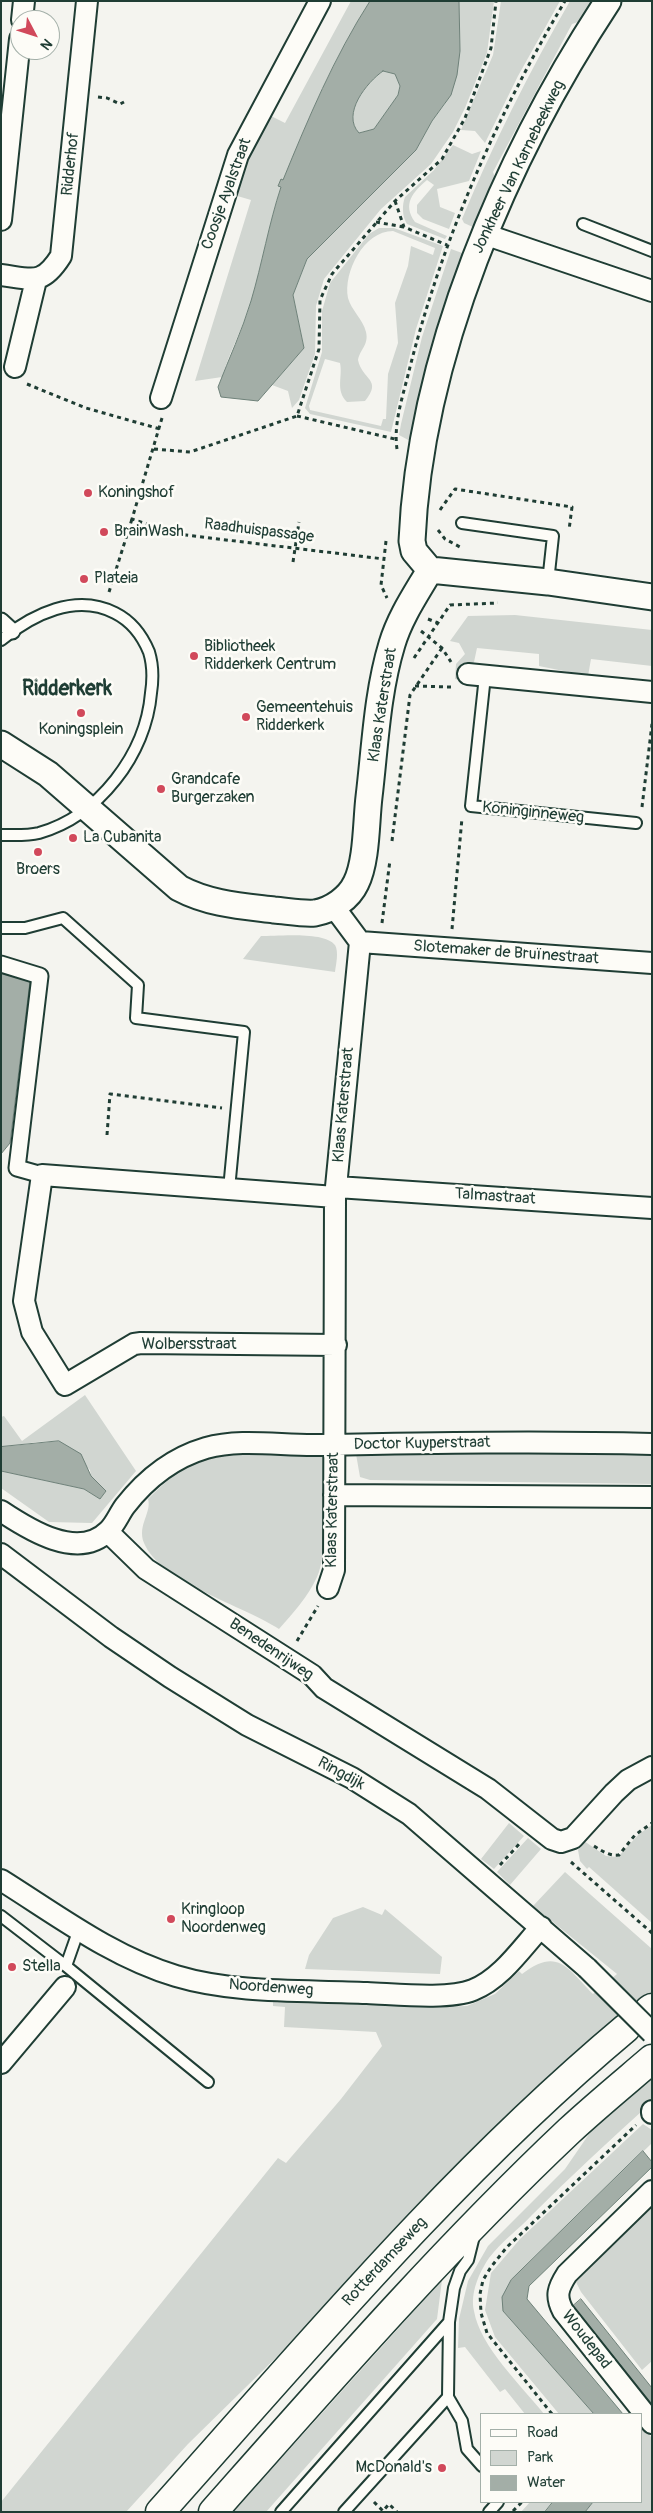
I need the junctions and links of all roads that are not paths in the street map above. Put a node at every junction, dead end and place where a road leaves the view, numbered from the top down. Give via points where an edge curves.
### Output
1 (87, 1) edge
2 (320, 1) edge
3 (608, 1) edge
4 (18, 60) edge
5 (1, 220) edge
6 (583, 224) dead end
7 (484, 234) junction
8 (652, 251) edge
9 (1, 274) edge
10 (36, 280) junction
11 (652, 291) edge
12 (15, 367) road end
13 (161, 398) dead end
14 (462, 523) dead end
15 (430, 570) junction
16 (548, 582) junction
17 (652, 597) edge
18 (5, 630) edge
19 (462, 677) joint
20 (652, 692) edge
21 (1, 744) edge
22 (92, 812) junction
23 (636, 823) dead end
24 (1, 835) edge
25 (334, 907) junction
26 (1, 928) edge
27 (369, 943) junction
28 (652, 963) edge
29 (1, 964) edge
30 (42, 1175) junction
31 (230, 1190) junction
32 (336, 1192) junction
33 (652, 1208) edge
34 (336, 1345) junction
35 (652, 1444) edge
36 (335, 1445) junction
37 (334, 1495) junction
38 (652, 1497) edge
39 (1, 1511) edge
40 (108, 1532) junction
41 (1, 1554) edge
42 (328, 1588) road end
43 (652, 1767) edge
44 (1, 1880) edge
45 (1, 1916) edge
46 (541, 1927) junction
47 (80, 1929) junction
48 (66, 1966) junction
49 (65, 1987) dead end
50 (645, 2020) edge
51 (652, 2059) edge
52 (1, 2063) edge
53 (208, 2082) dead end
54 (652, 2191) edge
55 (478, 2221) junction
56 (449, 2322) junction
57 (448, 2397) junction
58 (652, 2423) edge
59 (480, 2464) edge
60 (160, 2512) edge
61 (213, 2512) edge
62 (281, 2512) edge
63 (344, 2512) edge

1 - 10 street, Ridderhof via 61,256 51,272
2 - 13 street, Coosje Ayalstraat via 238,155
3 - 7 street, Jonkheer Van Karnebeekweg via 584,37 531,135
4 - 5 street
6 - 8 lane
7 - 11 street
7 - 15 street, Jonkheer Van Karnebeekweg via 456,311 418,471 412,541 414,551
9 - 10 street
10 - 12 street
14 - 16 lane via 553,536
15 - 16 street
15 - 25 street, Klaas Katerstraat via 406,609 392,644 377,724 357,882
16 - 17 street
18 - 22 lane via 70,604 88,604 104,607 127,620 149,653 153,677 144,730 129,760
19 - 20 street
19 - 23 lane, Koninginneweg via 471,806
21 - 22 street via 48,774
22 - 24 lane via 38,833
22 - 25 street via 179,888 191,894 209,901 293,912 315,913
25 - 27 street
26 - 31 lane via 25,928 64,918 138,985 136,1018 244,1032
27 - 28 street, Slotemaker de Bruïnestraat
27 - 32 street, Klaas Katerstraat via 338,1153
29 - 30 street via 40,976 16,1168
30 - 31 street
30 - 34 street, Wolbersstraat via 24,1301 32,1332 65,1385 134,1344
31 - 32 street
32 - 33 street, Talmastraat
32 - 34 street, Klaas Katerstraat
34 - 36 street, Klaas Katerstraat
35 - 36 street, Doctor Kuyperstraat
36 - 37 street, Klaas Katerstraat
36 - 40 street, Doctor Kuyperstraat via 220,1444 190,1453 166,1464 135,1494
37 - 38 street
37 - 42 street, Klaas Katerstraat via 334,1570
39 - 40 street via 28,1528 65,1542 76,1544
40 - 43 street, Benedenrijweg via 146,1569 287,1658 312,1675 324,1688 488,1789 552,1839 561,1842 573,1838 628,1780
41 - 46 street, Ringdijk via 170,1677 247,1725 352,1778 409,1814
44 - 47 street, Noordenweg
45 - 48 lane
46 - 47 street, Noordenweg via 499,1974 471,1991 453,1994 260,1989 214,1984 142,1964
46 - 50 street, Ringdijk, bridge
47 - 48 lane
48 - 53 lane
49 - 52 street
50 - 60 main road, Rotterdamseweg via 572,2073 493,2147 366,2282
51 - 55 main road via 570,2130
54 - 58 street, Woudepad via 567,2274 558,2288 558,2302 563,2312
55 - 56 lane via 468,2260 454,2288
55 - 61 main road
56 - 57 lane
56 - 62 lane
57 - 59 lane via 462,2421 467,2449
57 - 63 lane

